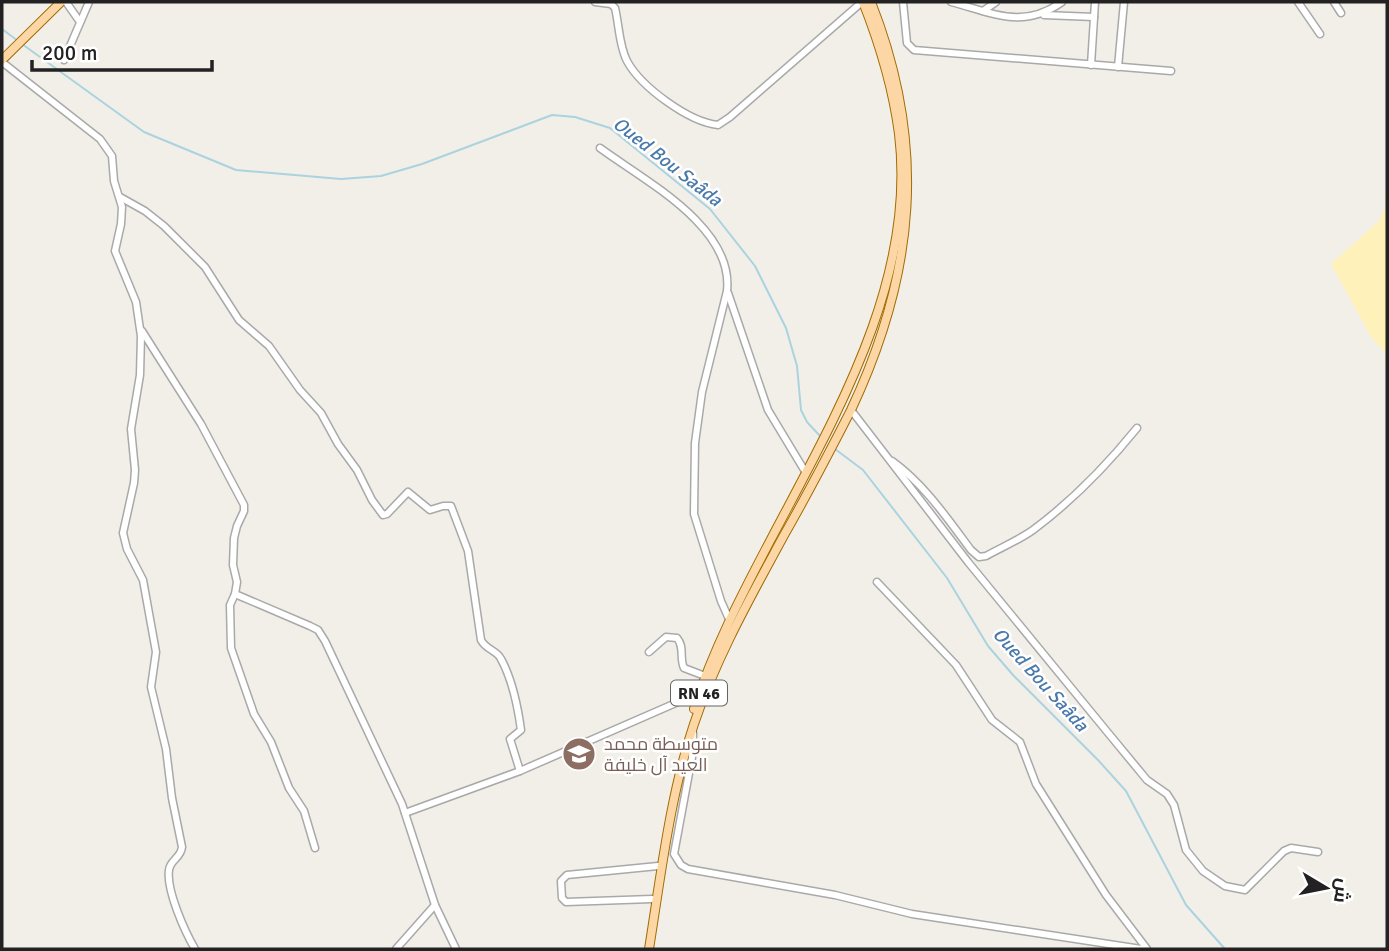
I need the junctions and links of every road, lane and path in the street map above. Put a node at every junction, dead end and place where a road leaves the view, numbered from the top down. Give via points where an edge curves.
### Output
1 (63, 2) edge
2 (89, 2) edge
3 (595, 2) edge
4 (862, 2) edge
5 (871, 2) edge
6 (902, 2) edge
7 (951, 2) edge
8 (996, 2) edge
9 (1062, 2) edge
10 (1095, 2) edge
11 (1124, 2) edge
12 (1298, 2) edge
13 (1334, 2) edge
14 (981, 7) edge
15 (1341, 13) dead end
16 (1041, 15) junction
17 (1094, 17) junction
18 (80, 22) junction
19 (1320, 34) dead end
20 (2, 60) edge
21 (64, 60) dead end
22 (1091, 65) junction
23 (1118, 67) junction
24 (1171, 71) dead end
25 (600, 148) dead end
26 (120, 197) junction
27 (727, 292) junction
28 (140, 329) junction
29 (851, 410) junction
30 (1137, 428) dead end
31 (886, 456) junction
32 (806, 472) junction
33 (877, 582) dead end
34 (235, 594) junction
35 (729, 619) junction
36 (649, 652) dead end
37 (705, 677) junction
38 (703, 691) junction
39 (693, 726) junction
40 (520, 771) junction
41 (405, 813) junction
42 (315, 848) dead end
43 (1318, 852) dead end
44 (658, 866) junction
45 (652, 899) junction
46 (435, 905) junction
47 (195, 949) edge
48 (396, 949) edge
49 (456, 949) edge
50 (644, 949) edge
51 (649, 949) edge
52 (1141, 949) edge
53 (1147, 949) edge

1 - 18 street
1 - 20 main road
2 - 18 street
3 - 4 street via 615,8 626,60 648,85 692,117 718,125
4 - 32 main road, RN 46 via 881,49 893,98 900,196 879,307 834,419
5 - 29 main road, RN 46 via 900,93 907,194 890,314
6 - 22 street via 907,43 914,50
7 - 14 street
8 - 14 street
9 - 16 street
10 - 17 street
11 - 23 street
12 - 19 street
13 - 15 street
14 - 16 street via 1020,18
16 - 17 street
17 - 22 street
18 - 21 street
20 - 26 street via 108,148
22 - 23 street
23 - 24 street
25 - 27 street via 689,214 719,249 728,275
26 - 28 street via 115,251 133,293
26 - 40 street via 164,226 205,267 239,320 269,346 321,413 383,515 408,492 430,510 448,506 455,512 468,551 481,640 501,657 512,691 521,730 510,739
27 - 32 street via 768,410
27 - 35 street via 702,392 695,443 694,514
28 - 34 street via 201,424 244,505 234,538
28 - 47 street via 140,375 131,429 135,484 123,533 143,580 156,652 150,687 166,748 182,847 168,874 184,929
29 - 31 street
29 - 38 main road, RN 46
30 - 31 street via 1111,460 1055,512 1031,531 979,557 929,494
31 - 43 street via 1147,780 1167,794 1186,850 1203,871 1225,886 1245,890 1284,851
32 - 35 main road, RN 46
33 - 53 street via 956,665 992,720 1020,742 1036,784 1106,895
34 - 41 street via 318,630 343,674
34 - 42 street via 229,612 236,665 250,704 304,811
35 - 37 main road, RN 46
36 - 37 street via 666,637 677,638 682,666
37 - 38 main road, RN 46
38 - 39 main road, RN 46
38 - 40 street
38 - 44 main road, RN 46 via 685,737
39 - 51 main road, RN 46
39 - 52 street via 692,757 674,854 688,869 912,914
40 - 41 street
41 - 46 street
44 - 45 main road, RN 46
44 - 45 street via 567,875 561,881 562,898 568,902
45 - 50 main road, RN 46
46 - 48 street
46 - 49 street

